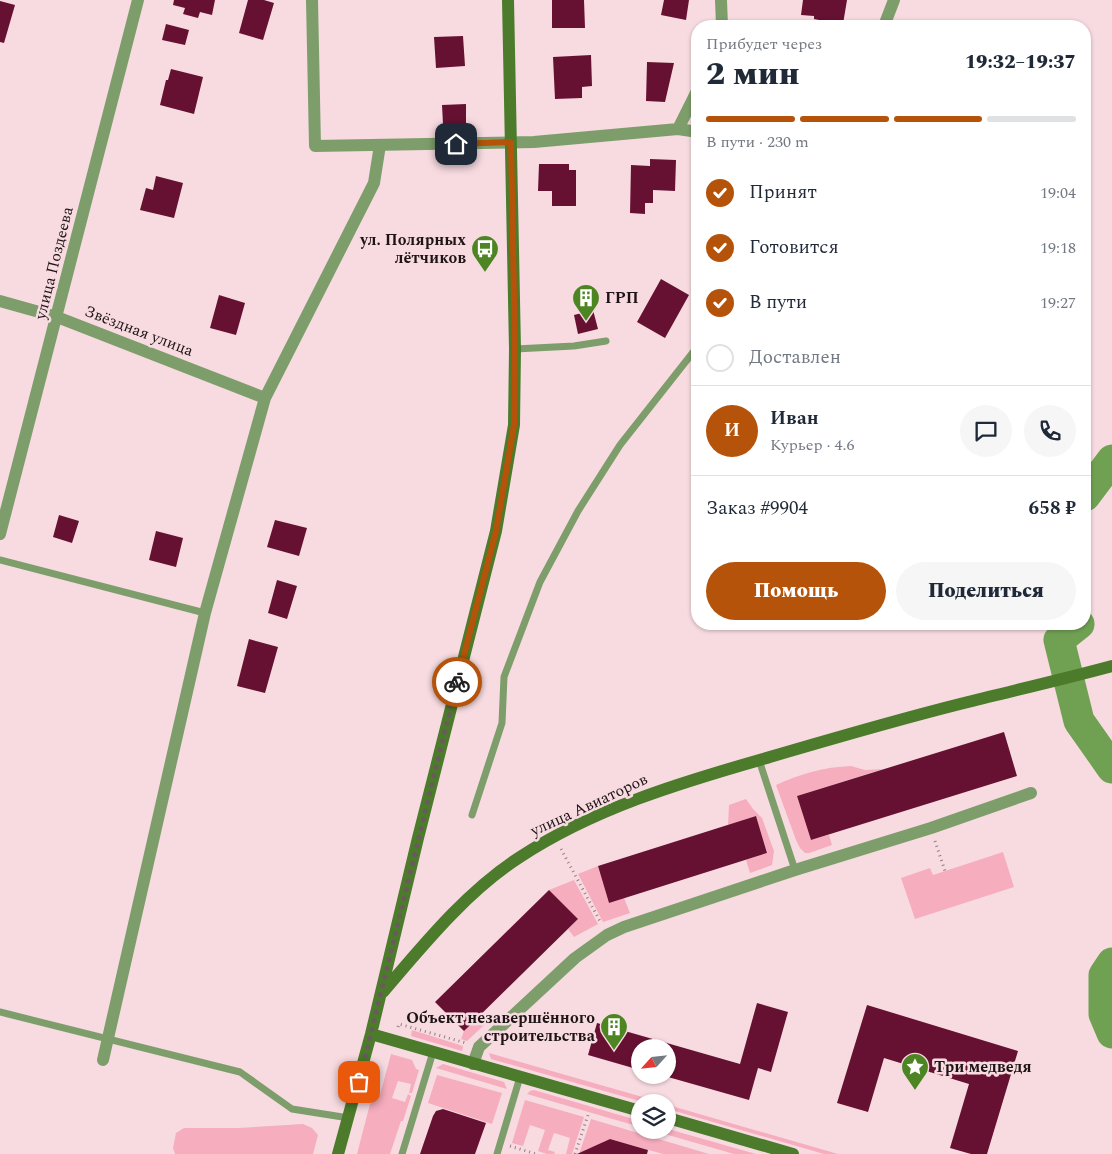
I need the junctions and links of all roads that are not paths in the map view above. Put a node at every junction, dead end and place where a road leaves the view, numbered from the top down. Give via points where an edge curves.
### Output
1 (138, 0) edge
2 (312, 0) edge
3 (508, 0) edge
4 (721, 0) edge
5 (894, 0) edge
6 (722, 20) edge
7 (886, 20) edge
8 (691, 103) edge
9 (678, 129) junction
10 (691, 131) edge
11 (511, 142) junction
12 (380, 145) junction
13 (0, 301) edge
14 (57, 317) junction
15 (606, 341) dead end
16 (515, 349) junction
17 (691, 355) edge
18 (265, 398) junction
19 (0, 534) edge
20 (0, 560) edge
21 (205, 613) junction
22 (1112, 666) edge
23 (759, 760) junction
24 (1031, 793) dead end
25 (472, 815) dead end
26 (795, 870) junction
27 (381, 995) junction
28 (0, 1012) edge
29 (371, 1034) junction
30 (108, 1040) junction
31 (433, 1052) junction
32 (103, 1060) dead end
33 (474, 1064) junction
34 (520, 1077) junction
35 (631, 1108) edge
36 (348, 1118) junction
37 (676, 1120) edge
38 (338, 1154) edge
39 (402, 1154) edge
40 (497, 1154) edge
41 (793, 1154) edge

1 - 14 street, улица Поздеева
2 - 12 street via 315,146
3 - 11 street
4 - 6 street
5 - 7 street
8 - 9 street
9 - 10 street
9 - 11 street
11 - 12 street
11 - 16 street
12 - 18 street via 374,183
13 - 14 street, Звёздная улица
14 - 18 street, Звёздная улица
14 - 19 street, улица Поздеева
15 - 16 lane
16 - 27 street via 514,425 496,531
17 - 25 lane via 620,445 578,511 540,582 504,677 502,723
18 - 21 street
20 - 21 lane
21 - 30 street
22 - 23 street, улица Авиаторов via 869,728
23 - 26 lane
23 - 27 street, улица Авиаторов via 660,790 610,810 554,836 519,857 481,885
24 - 26 street
26 - 33 street via 607,934 576,958 479,1047
27 - 29 street, улица Авиаторов
28 - 30 lane
29 - 31 street
29 - 36 street, улица Авиаторов
30 - 32 street
30 - 36 lane via 240,1072 292,1109
31 - 33 street
31 - 39 lane
33 - 34 street
34 - 35 street
34 - 40 lane
36 - 38 street, улица Авиаторов
37 - 41 street

